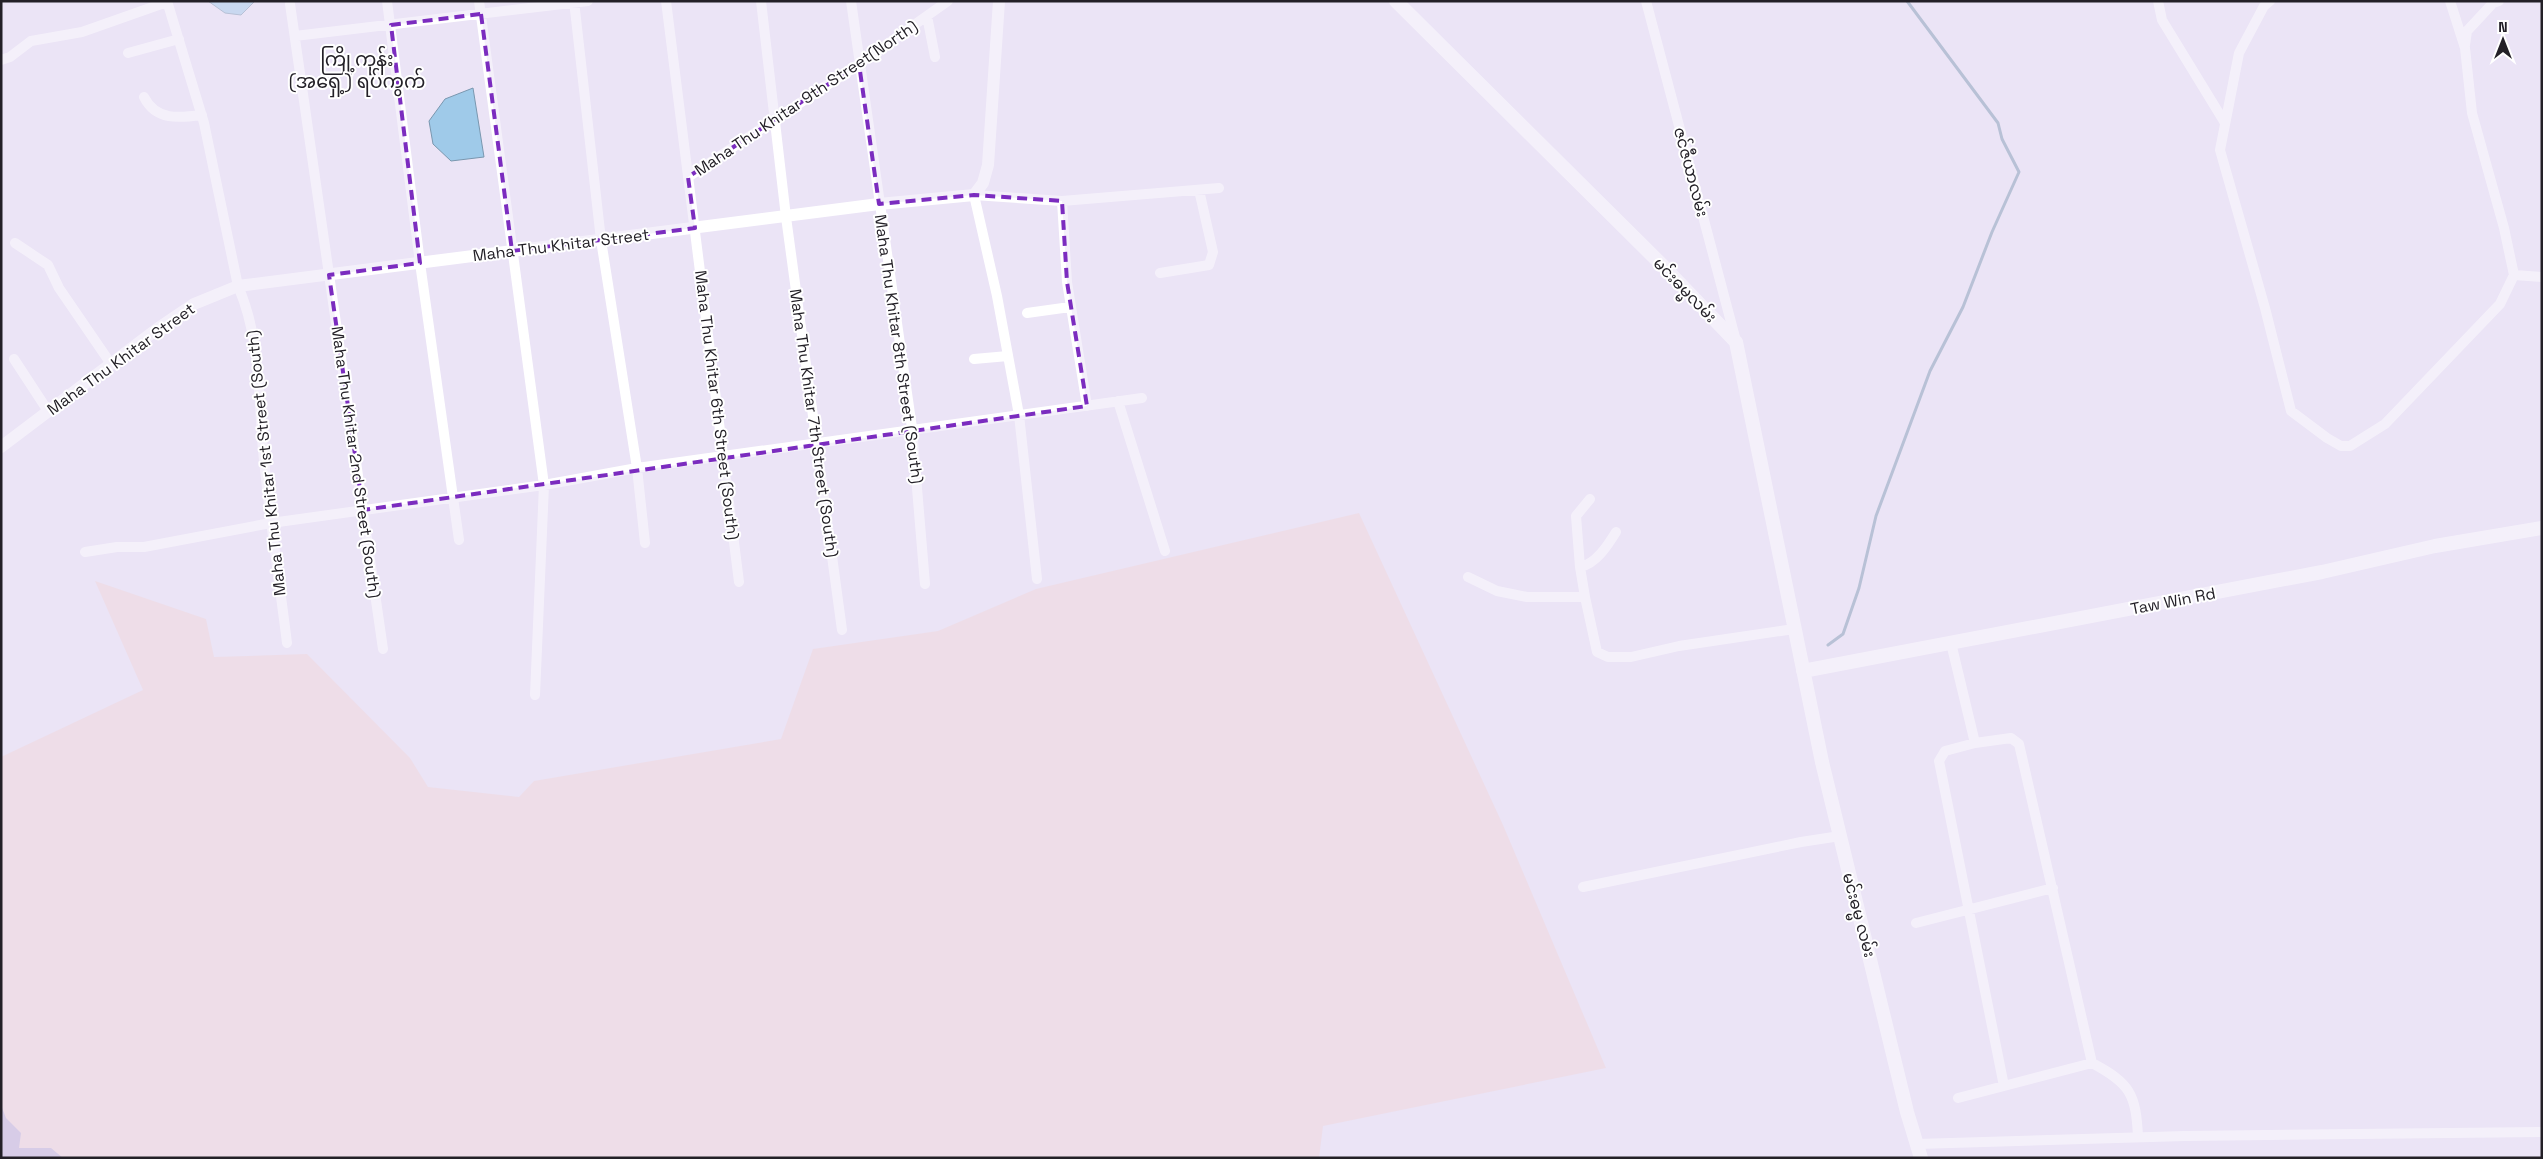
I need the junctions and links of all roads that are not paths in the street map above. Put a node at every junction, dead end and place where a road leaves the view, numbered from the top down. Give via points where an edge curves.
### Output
1 (167, 1) edge
2 (388, 1) edge
3 (479, 1) edge
4 (588, 1) edge
5 (666, 1) edge
6 (761, 1) edge
7 (851, 1) edge
8 (999, 1) edge
9 (1396, 1) edge
10 (1646, 1) edge
11 (2158, 1) edge
12 (2270, 1) edge
13 (2450, 1) edge
14 (2499, 1) edge
15 (574, 2) edge
16 (946, 2) edge
17 (290, 4) dead end
18 (481, 14) junction
19 (927, 16) junction
20 (391, 25) junction
21 (295, 36) junction
22 (179, 40) junction
23 (2465, 48) junction
24 (128, 53) dead end
25 (935, 57) dead end
26 (1, 60) edge
27 (859, 64) junction
28 (144, 97) dead end
29 (202, 115) junction
30 (774, 119) junction
31 (2225, 123) junction
32 (688, 177) junction
33 (1219, 188) dead end
34 (1199, 190) junction
35 (974, 195) junction
36 (1062, 201) junction
37 (879, 204) junction
38 (786, 217) junction
39 (695, 228) junction
40 (601, 240) junction
41 (14, 243) dead end
42 (512, 251) junction
43 (420, 263) junction
44 (1160, 273) dead end
45 (329, 275) junction
46 (2514, 275) junction
47 (2542, 277) edge
48 (238, 286) junction
49 (1070, 306) junction
50 (1027, 313) dead end
51 (1736, 342) junction
52 (1008, 356) junction
53 (14, 359) dead end
54 (974, 359) dead end
55 (111, 364) junction
56 (1142, 398) dead end
57 (1118, 401) junction
58 (1087, 406) junction
59 (48, 411) junction
60 (1019, 415) junction
61 (912, 428) junction
62 (818, 443) junction
63 (1, 447) edge
64 (723, 456) junction
65 (637, 468) junction
66 (544, 485) junction
67 (453, 497) junction
68 (1590, 498) dead end
69 (363, 510) junction
70 (271, 523) junction
71 (2542, 528) edge
72 (1616, 532) dead end
73 (459, 540) dead end
74 (645, 543) dead end
75 (1165, 551) dead end
76 (85, 552) dead end
77 (1580, 567) junction
78 (1468, 577) dead end
79 (1037, 579) dead end
80 (739, 582) dead end
81 (925, 584) dead end
82 (1585, 597) junction
83 (1794, 629) junction
84 (842, 630) dead end
85 (287, 642) dead end
86 (1951, 644) junction
87 (382, 649) dead end
88 (1803, 671) junction
89 (535, 695) dead end
90 (1975, 743) junction
91 (1840, 836) junction
92 (1583, 887) dead end
93 (2053, 888) junction
94 (1971, 908) junction
95 (1916, 923) dead end
96 (2092, 1063) junction
97 (2004, 1086) junction
98 (1958, 1098) dead end
99 (2542, 1132) edge
100 (2138, 1137) junction
101 (1918, 1153) edge

1 - 22 street, Maha Thu Khitar 1st Street (South)
1 - 26 street via 82,32 31,41
2 - 20 street
3 - 18 street
4 - 15 street
5 - 32 street, Maha Thu Khitar 6th Street (South)
6 - 30 street, Maha Thu Khitar 7th Street (South)
7 - 27 street, Maha Thu Khitar 8th Street (South)
8 - 35 street via 988,165
9 - 51 main road, မင်းဓမ္မလမ်း
10 - 51 street, ဇင်ဇီယာလမ်း
11 - 31 street via 2162,20
12 - 31 street via 2264,6 2239,53
13 - 23 street
14 - 23 street via 2493,3 2467,31
15 - 18 street
15 - 40 street
16 - 19 street, Maha Thu Khitar 9th Street(North)
17 - 21 street, Maha Thu Khitar 2nd Street (South)
18 - 20 street
18 - 42 street
19 - 25 street
19 - 27 street, Maha Thu Khitar 9th Street(North)
20 - 21 street
20 - 43 street
21 - 45 street, Maha Thu Khitar 2nd Street (South)
22 - 24 street
22 - 29 street, Maha Thu Khitar 1st Street (South)
23 - 46 street via 2472,113
27 - 30 street, Maha Thu Khitar 9th Street(North)
27 - 37 street, Maha Thu Khitar 8th Street (South)
28 - 29 street via 149,107 159,114 176,118
29 - 48 street, Maha Thu Khitar 1st Street (South)
30 - 32 street, Maha Thu Khitar 9th Street(North)
30 - 38 street, Maha Thu Khitar 7th Street (South)
31 - 46 street via 2220,150 2266,308 2291,410 2341,446 2350,446 2385,424 2500,304
32 - 39 street, Maha Thu Khitar 6th Street (South)
33 - 34 street
34 - 36 street
34 - 44 street via 1213,252 1209,265
35 - 36 street
35 - 37 street, Maha Thu Khitar Street
35 - 52 street
36 - 49 street
37 - 38 street, Maha Thu Khitar Street
37 - 61 street, Maha Thu Khitar 8th Street (South)
38 - 39 street, Maha Thu Khitar Street
38 - 62 street, Maha Thu Khitar 7th Street (South)
39 - 40 street, Maha Thu Khitar Street
39 - 64 street, Maha Thu Khitar 6th Street (South)
40 - 42 street, Maha Thu Khitar Street
40 - 65 street
41 - 55 street via 48,265 59,288
42 - 43 street, Maha Thu Khitar Street
42 - 66 street
43 - 45 street, Maha Thu Khitar Street
43 - 67 street
45 - 48 street, Maha Thu Khitar Street
45 - 69 street, Maha Thu Khitar 2nd Street (South)
46 - 47 street
48 - 55 street, Maha Thu Khitar Street via 194,304
48 - 70 street, Maha Thu Khitar 1st Street (South) via 255,338
49 - 50 street
49 - 58 street
51 - 83 main road
52 - 54 street
52 - 60 street
53 - 59 street
55 - 59 street, Maha Thu Khitar Street
56 - 57 street
57 - 58 street
57 - 75 street
58 - 60 street
59 - 63 street, Maha Thu Khitar Street
60 - 61 street
60 - 79 street
61 - 62 street
61 - 81 street, Maha Thu Khitar 8th Street (South)
62 - 64 street
62 - 84 street, Maha Thu Khitar 7th Street (South)
64 - 65 street
64 - 80 street, Maha Thu Khitar 6th Street (South)
65 - 66 street
65 - 74 street
66 - 67 street
66 - 89 street
67 - 69 street
67 - 73 street
68 - 77 street via 1576,516
69 - 70 street
69 - 87 street, Maha Thu Khitar 2nd Street (South)
70 - 76 street via 144,547
70 - 85 street, Maha Thu Khitar 1st Street (South)
71 - 86 main road, Taw Win Rd via 2435,546 2322,572
72 - 77 street via 1606,549 1586,566
77 - 82 street
78 - 82 street via 1497,591 1527,598
82 - 83 street via 1597,652 1608,657 1630,657 1679,646
83 - 88 main road
86 - 88 main road, Taw Win Rd
86 - 90 street
88 - 91 main road, မင်းဓမ္မ လမ်း
90 - 93 street via 2011,738 2019,744
90 - 94 street via 1945,751 1939,761
91 - 92 street
91 - 101 main road, မင်းဓမ္မ လမ်း
93 - 94 street
93 - 96 street
94 - 95 street
94 - 97 street
96 - 97 street
96 - 100 street via 2116,1075 2131,1094 2137,1112
97 - 98 street
99 - 100 street
100 - 101 street

